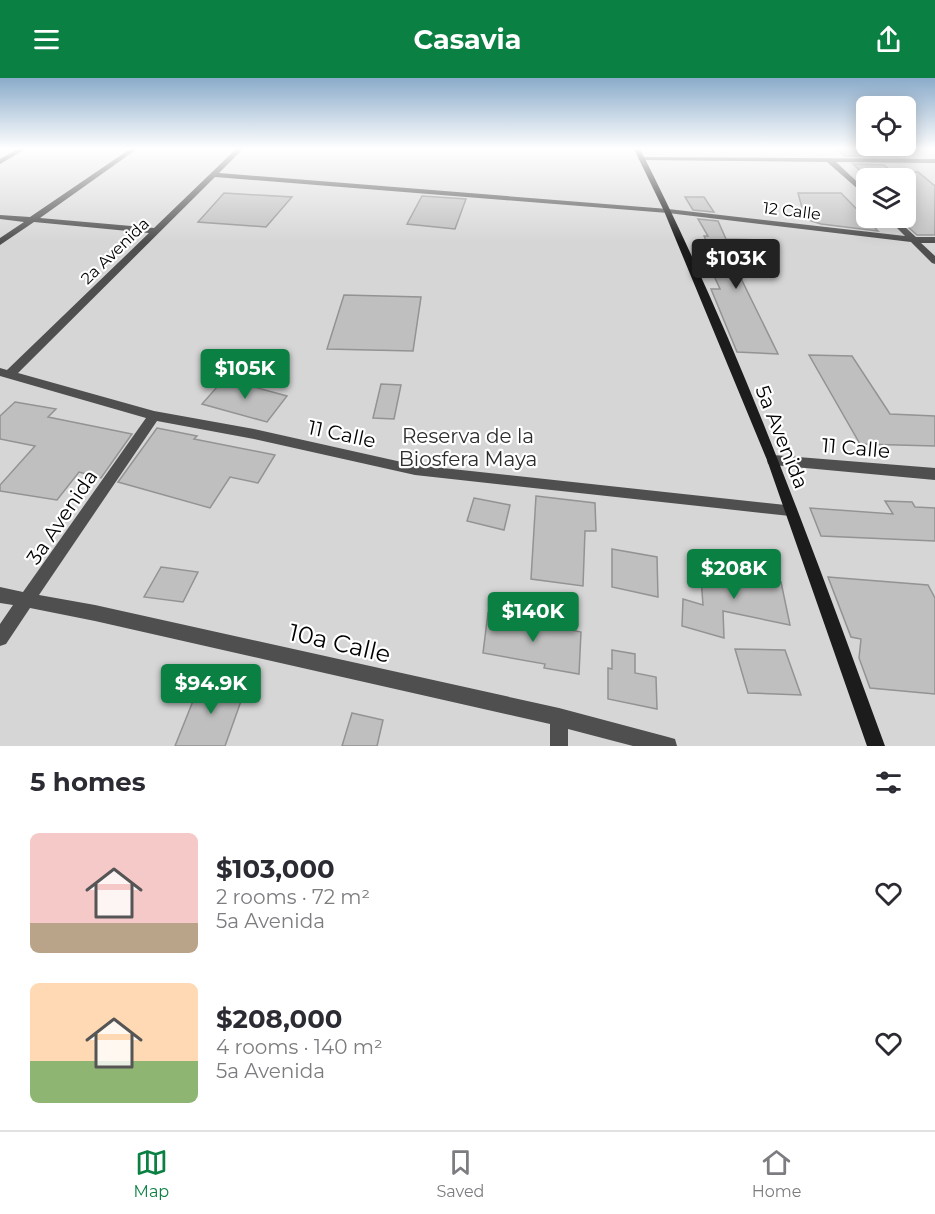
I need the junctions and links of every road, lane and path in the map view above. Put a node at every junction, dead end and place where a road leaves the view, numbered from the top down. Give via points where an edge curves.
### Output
1 (90, 180) edge
2 (210, 180) edge
3 (268, 180) edge
4 (652, 180) edge
5 (668, 211) junction
6 (0, 217) edge
7 (33, 220) junction
8 (902, 228) edge
9 (157, 231) junction
10 (915, 240) junction
11 (935, 240) edge
12 (0, 242) edge
13 (935, 261) edge
14 (5, 373) edge
15 (154, 416) junction
16 (773, 460) junction
17 (935, 474) edge
18 (790, 510) junction
19 (0, 595) edge
20 (28, 600) junction
21 (0, 638) edge
22 (559, 717) junction
23 (560, 746) edge
24 (668, 746) edge
25 (876, 746) edge

1 - 7 street
2 - 9 street, 2a Avenida
3 - 5 street, 12 Calle
4 - 5 street, 5a Avenida
5 - 10 street, 12 Calle
5 - 16 street, 5a Avenida
6 - 7 street
7 - 9 street
7 - 12 street
8 - 10 street
9 - 14 street, 2a Avenida
10 - 11 street, 12 Calle
10 - 13 street
14 - 15 street, 11 Calle
15 - 18 street, 11 Calle via 415,470
15 - 20 street, 3a Avenida
16 - 17 street, 11 Calle
16 - 18 street, 5a Avenida
18 - 25 street, 5a Avenida
19 - 20 street, 10a Calle
20 - 21 street, 3a Avenida
20 - 22 street, 10a Calle
22 - 23 street
22 - 24 street, 10a Calle

